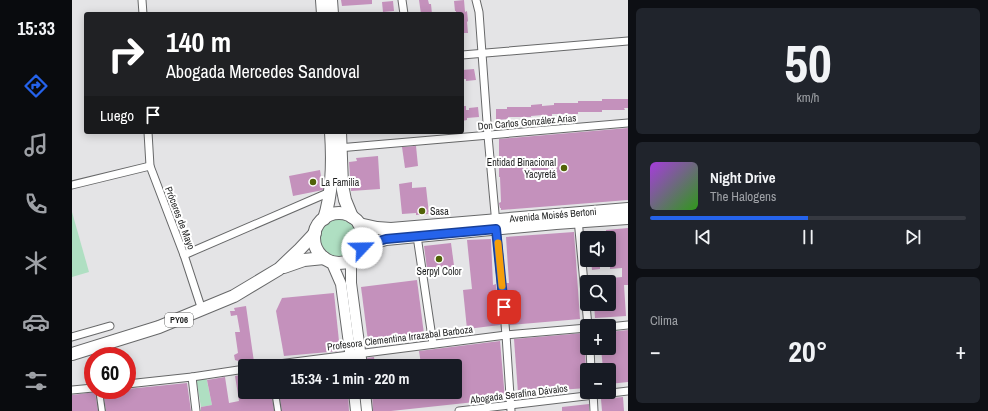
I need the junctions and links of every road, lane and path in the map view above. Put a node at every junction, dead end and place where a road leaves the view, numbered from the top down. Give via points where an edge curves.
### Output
1 (142, 0) edge
2 (322, 0) edge
3 (332, 0) edge
4 (402, 0) edge
5 (476, 0) edge
6 (143, 12) edge
7 (323, 12) edge
8 (332, 12) edge
9 (404, 12) edge
10 (628, 41) edge
11 (482, 53) junction
12 (464, 55) edge
13 (628, 123) edge
14 (148, 134) edge
15 (332, 134) edge
16 (340, 134) edge
17 (488, 136) junction
18 (336, 148) junction
19 (150, 166) junction
20 (72, 185) edge
21 (330, 192) junction
22 (628, 209) edge
23 (577, 218) junction
24 (628, 218) edge
25 (324, 219) junction
26 (356, 220) junction
27 (496, 225) junction
28 (315, 232) junction
29 (417, 236) junction
30 (362, 248) junction
31 (184, 255) junction
32 (355, 258) junction
33 (328, 260) junction
34 (279, 269) junction
35 (202, 310) junction
36 (586, 319) edge
37 (628, 325) edge
38 (110, 326) dead end
39 (616, 326) edge
40 (580, 328) edge
41 (506, 335) junction
42 (72, 337) edge
43 (433, 344) junction
44 (72, 354) edge
45 (356, 354) junction
46 (317, 359) edge
47 (354, 359) edge
48 (358, 359) edge
49 (238, 370) edge
50 (192, 376) junction
51 (136, 383) edge
52 (84, 389) edge
53 (72, 390) edge
54 (628, 391) edge
55 (616, 392) edge
56 (580, 395) edge
57 (100, 399) edge
58 (276, 399) edge
59 (355, 399) edge
60 (366, 399) edge
61 (593, 399) edge
62 (511, 408) edge
63 (102, 411) edge
64 (196, 411) edge
65 (278, 411) edge
66 (356, 411) edge
67 (367, 411) edge
68 (459, 411) edge
69 (594, 411) edge

1 - 6 street
2 - 7 main road
3 - 8 main road
4 - 9 street
5 - 11 street
10 - 11 street
11 - 12 street
11 - 17 street
13 - 17 street, Don Carlos González Arias
14 - 19 street, Próceres de Mayo
15 - 18 main road, PY06
16 - 18 main road, PY06
17 - 18 street, Don Carlos González Arias
17 - 27 street
18 - 21 main road, PY06
18 - 26 main road, PY06 via 343,192
19 - 20 street
19 - 31 street, Próceres de Mayo
21 - 25 main road, PY06
21 - 31 street
22 - 23 main road, Avenida Moisés Bertoni
23 - 24 main road, Avenida Moisés Bertoni
23 - 27 main road, Avenida Moisés Bertoni
23 - 36 street
25 - 26 main road via 343,214
25 - 28 main road, PY06
26 - 27 main road, Avenida Moisés Bertoni via 377,228 391,229
26 - 30 main road, PY06 via 364,236
27 - 29 main road, Avenida Moisés Bertoni
27 - 41 street
28 - 33 main road via 319,252
28 - 34 main road, PY06
29 - 30 main road, Avenida Moisés Bertoni via 378,240
29 - 43 street
30 - 32 main road
31 - 35 street, Próceres de Mayo
32 - 33 main road, PY06 via 338,263
32 - 45 main road via 350,274
33 - 34 main road, PY06 via 304,260
33 - 45 main road via 341,284
34 - 35 main road, PY06 via 234,296
35 - 44 main road, PY06 via 159,327
37 - 39 street
38 - 42 street
40 - 41 street, Profesora Clementina Irrazabal Barboza
41 - 43 street, Profesora Clementina Irrazabal Barboza
41 - 62 street
43 - 45 street, Profesora Clementina Irrazabal Barboza
45 - 46 street, Profesora Clementina Irrazabal Barboza
45 - 47 main road
45 - 48 main road
49 - 50 street
50 - 51 street
50 - 64 street
52 - 53 street
54 - 55 street, Abogada Serafina Dávalos
56 - 62 street, Abogada Serafina Dávalos
57 - 63 street
58 - 65 street
59 - 66 main road
60 - 67 main road
61 - 69 street
62 - 68 street, Abogada Serafina Dávalos

